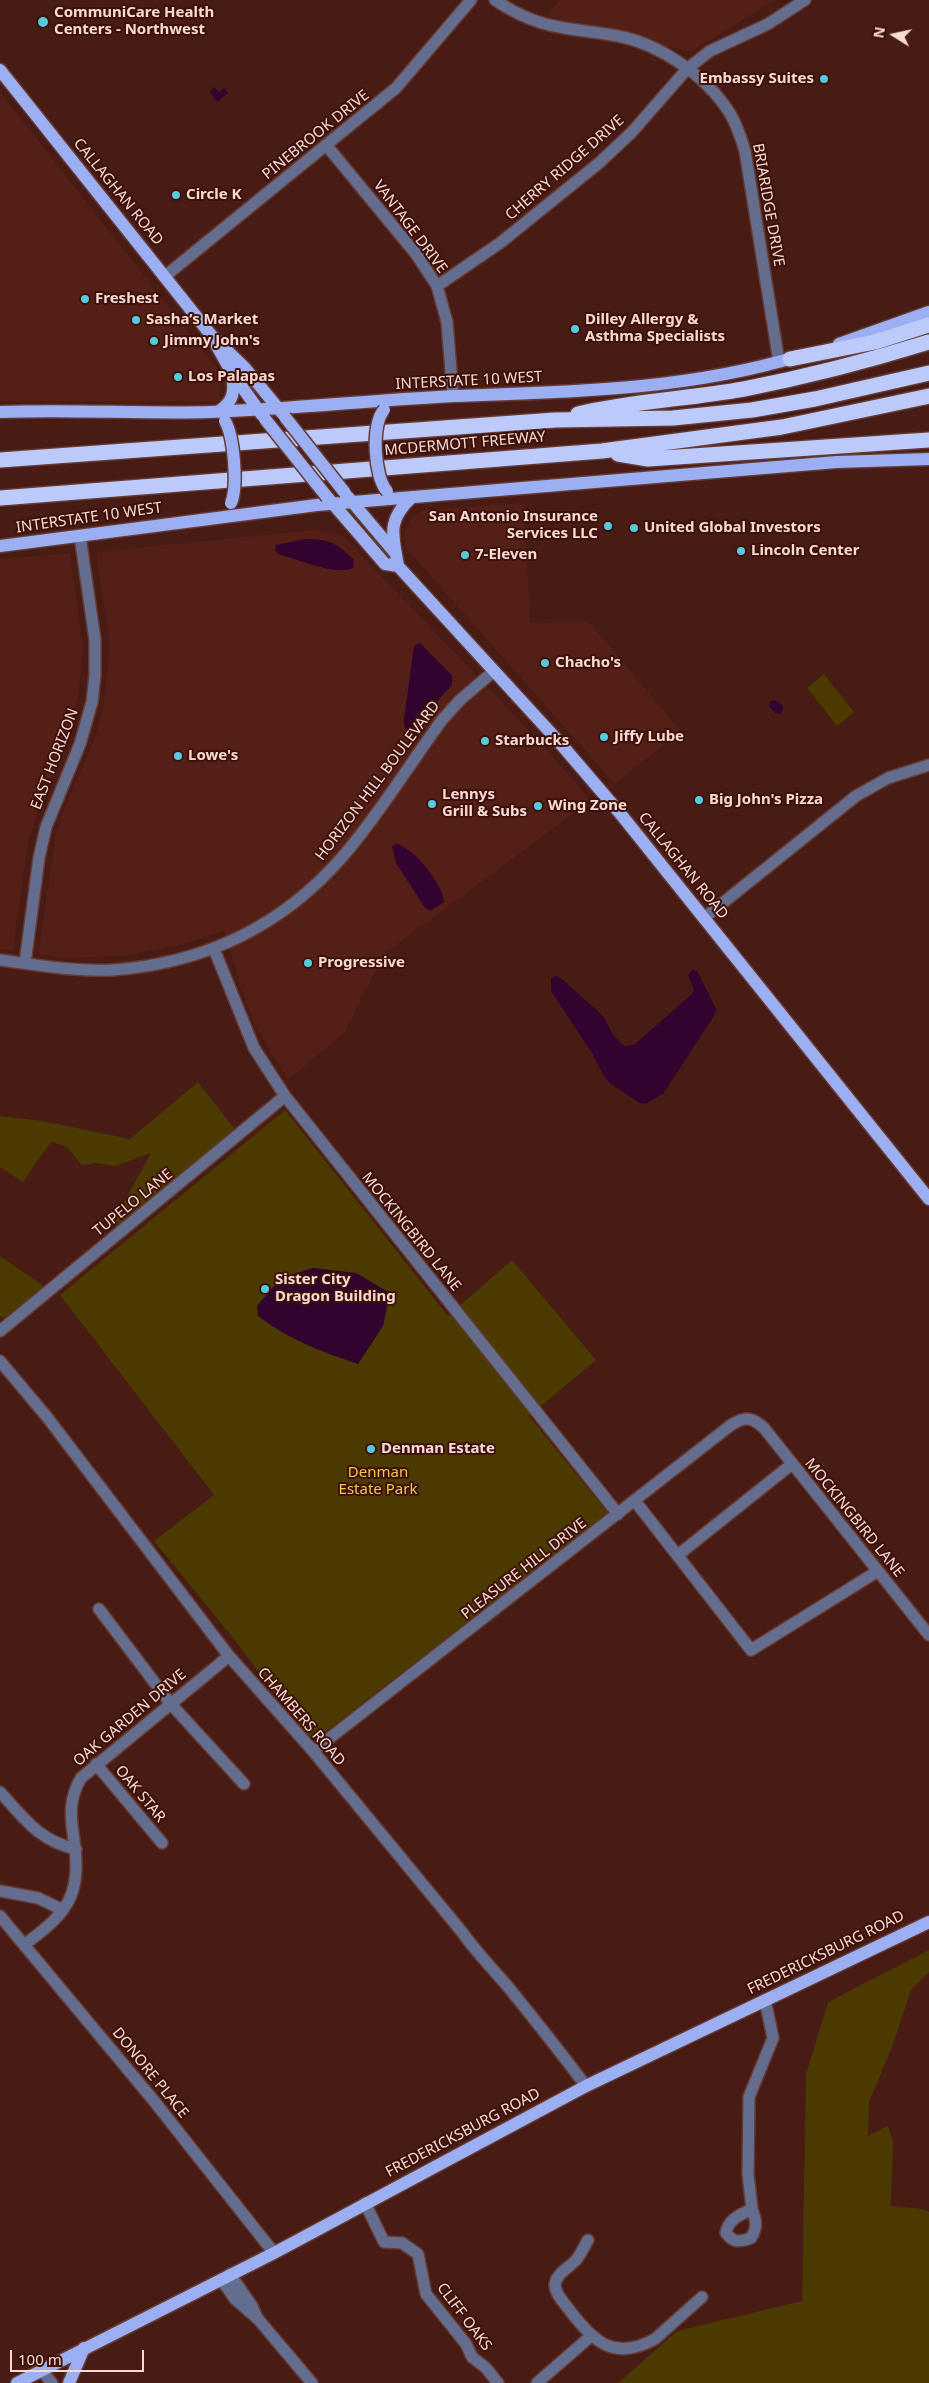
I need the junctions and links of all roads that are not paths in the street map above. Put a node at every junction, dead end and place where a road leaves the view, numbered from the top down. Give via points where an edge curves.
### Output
1 (471, 0) edge
2 (495, 0) edge
3 (806, 0) edge
4 (687, 69) junction
5 (0, 70) edge
6 (327, 146) junction
7 (164, 277) junction
8 (437, 286) junction
9 (929, 312) edge
10 (929, 324) edge
11 (211, 334) junction
12 (929, 342) edge
13 (785, 361) junction
14 (232, 373) junction
15 (929, 373) edge
16 (453, 396) junction
17 (929, 396) edge
18 (396, 400) junction
19 (929, 402) edge
20 (892, 406) junction
21 (0, 412) edge
22 (282, 413) junction
23 (261, 414) junction
24 (218, 415) junction
25 (555, 420) junction
26 (929, 440) edge
27 (602, 451) junction
28 (929, 459) edge
29 (0, 460) edge
30 (0, 498) edge
31 (349, 498) junction
32 (406, 498) junction
33 (330, 500) junction
34 (217, 516) junction
35 (80, 536) junction
36 (0, 546) edge
37 (397, 560) junction
38 (494, 671) junction
39 (929, 766) edge
40 (704, 918) junction
41 (214, 949) junction
42 (0, 960) edge
43 (25, 963) junction
44 (285, 1096) junction
45 (929, 1199) edge
46 (0, 1332) edge
47 (0, 1361) edge
48 (755, 1420) joint
49 (792, 1464) junction
50 (635, 1501) junction
51 (618, 1514) junction
52 (678, 1555) junction
53 (878, 1571) junction
54 (99, 1609) dead end
55 (929, 1635) edge
56 (228, 1656) junction
57 (170, 1704) junction
58 (313, 1752) junction
59 (96, 1764) junction
60 (244, 1784) dead end
61 (0, 1792) edge
62 (162, 1843) dead end
63 (76, 1848) junction
64 (0, 1891) edge
65 (64, 1910) junction
66 (0, 1916) edge
67 (929, 1922) edge
68 (24, 1944) junction
69 (765, 2000) junction
70 (586, 2086) junction
71 (365, 2203) junction
72 (752, 2209) dead end
73 (588, 2240) dead end
74 (274, 2252) junction
75 (226, 2277) junction
76 (702, 2297) dead end
77 (591, 2336) junction
78 (84, 2348) junction
79 (41, 2370) junction
80 (17, 2383) edge
81 (52, 2383) edge
82 (69, 2383) edge
83 (312, 2383) edge
84 (498, 2383) edge
85 (537, 2383) edge

1 - 6 street, PINEBROOK DRIVE via 396,88
2 - 4 street, BRIARIDGE DRIVE via 541,24 618,36 642,44 662,52
3 - 4 street, CHERRY RIDGE DRIVE via 768,24 710,51
4 - 8 street, CHERRY RIDGE DRIVE via 632,132 599,163 500,243
4 - 13 street, BRIARIDGE DRIVE via 724,105 743,143
5 - 7 main road, CALLAGHAN ROAD
6 - 7 street, PINEBROOK DRIVE
6 - 8 street, VANTAGE DRIVE via 416,254
7 - 11 main road, CALLAGHAN ROAD
8 - 16 street, VANTAGE DRIVE via 448,322
9 - 13 main road, INTERSTATE 10 WEST
10 - 13 highway via 875,342
11 - 14 main road, CALLAGHAN ROAD
11 - 22 main road, CALLAGHAN ROAD via 245,368
12 - 25 highway via 872,360 744,389 606,408
13 - 16 main road, INTERSTATE 10 WEST via 632,387 566,393
14 - 23 main road, CALLAGHAN ROAD
14 - 24 main road via 233,396
15 - 25 highway, MCDERMOTT FREEWAY via 752,410 673,418
16 - 18 main road, INTERSTATE 10 WEST
17 - 20 highway, MCDERMOTT FREEWAY
18 - 22 main road, INTERSTATE 10 WEST
18 - 32 main road, bridge via 379,414 376,432 379,477 387,491
19 - 20 highway
20 - 27 highway, MCDERMOTT FREEWAY via 782,427
21 - 24 main road, INTERSTATE 10 WEST
22 - 23 main road, INTERSTATE 10 WEST
22 - 31 main road, CALLAGHAN ROAD, bridge
23 - 24 main road, INTERSTATE 10 WEST
23 - 33 main road, CALLAGHAN ROAD, bridge
24 - 34 main road, bridge via 231,435 235,492 226,510
25 - 29 highway, MCDERMOTT FREEWAY
26 - 27 highway via 648,459
27 - 30 highway, MCDERMOTT FREEWAY
28 - 32 main road, INTERSTATE 10 WEST via 836,462
31 - 32 main road, INTERSTATE 10 WEST
31 - 33 main road, INTERSTATE 10 WEST
31 - 37 main road, CALLAGHAN ROAD
32 - 37 main road via 392,530
33 - 34 main road, INTERSTATE 10 WEST
33 - 37 main road, CALLAGHAN ROAD via 385,564
34 - 35 main road, INTERSTATE 10 WEST
35 - 36 main road, INTERSTATE 10 WEST
35 - 43 street, EAST HORIZON via 92,613 95,675 92,702 80,744 46,827
37 - 38 main road, CALLAGHAN ROAD
38 - 40 main road, CALLAGHAN ROAD via 619,812
38 - 41 street, HORIZON HILL BOULEVARD via 442,720 345,854 321,880 273,920
39 - 40 street via 888,778 856,796
40 - 45 main road, CALLAGHAN ROAD
41 - 43 street, HORIZON HILL BOULEVARD via 171,962 113,970
41 - 44 street, MOCKINGBIRD LANE via 254,1048
42 - 43 street, HORIZON HILL BOULEVARD
44 - 46 street, TUPELO LANE
44 - 51 street, MOCKINGBIRD LANE
47 - 56 street, CHAMBERS ROAD via 47,1416
48 - 49 street, MOCKINGBIRD LANE
48 - 50 street, PLEASURE HILL DRIVE via 746,1418 731,1424
49 - 52 street
49 - 53 street, MOCKINGBIRD LANE
50 - 51 street, PLEASURE HILL DRIVE
50 - 52 street
51 - 58 street, PLEASURE HILL DRIVE
52 - 53 street via 751,1650
53 - 55 street, MOCKINGBIRD LANE
54 - 57 street
56 - 57 street, OAK GARDEN DRIVE
56 - 58 street, CHAMBERS ROAD
57 - 59 street, OAK GARDEN DRIVE
57 - 60 street
58 - 70 street, CHAMBERS ROAD
59 - 62 street, OAK STAR
59 - 63 street, OAK GARDEN DRIVE via 81,1778 73,1793 71,1817
61 - 63 street via 39,1834 61,1846
63 - 65 street, OAK GARDEN DRIVE via 75,1886
64 - 65 street via 38,1898
65 - 68 street, OAK GARDEN DRIVE
66 - 68 street, DONORE PLACE
67 - 69 main road, FREDERICKSBURG ROAD
68 - 74 street, DONORE PLACE
69 - 70 main road, FREDERICKSBURG ROAD
69 - 72 street via 773,2038 749,2097 748,2174
70 - 71 main road, FREDERICKSBURG ROAD
71 - 74 main road, FREDERICKSBURG ROAD
71 - 84 street, CLIFF OAKS via 384,2242 402,2243 418,2254 426,2294 466,2344 472,2357
73 - 77 street via 575,2261 557,2279 555,2287
74 - 75 main road, FREDERICKSBURG ROAD
75 - 78 main road, FREDERICKSBURG ROAD
75 - 83 street
76 - 77 street via 654,2339 640,2346 617,2348
77 - 85 street
78 - 79 main road, FREDERICKSBURG ROAD
78 - 82 main road
79 - 80 main road, FREDERICKSBURG ROAD
79 - 81 street

